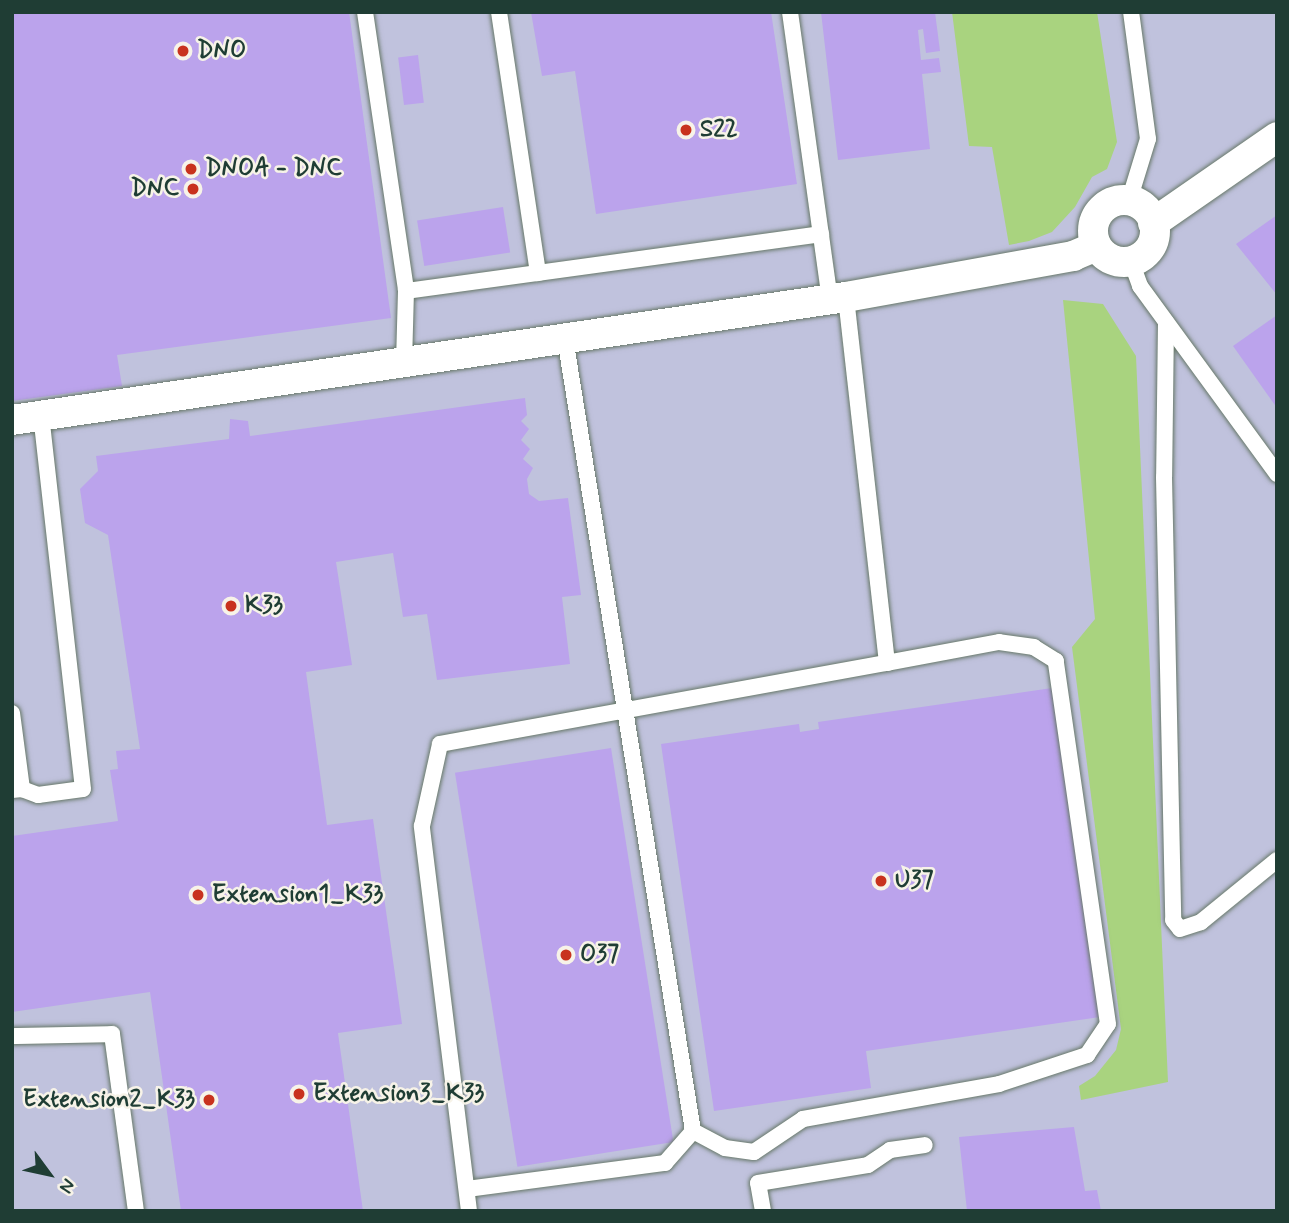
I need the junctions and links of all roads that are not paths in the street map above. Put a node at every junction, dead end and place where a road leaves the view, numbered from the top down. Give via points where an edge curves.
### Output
1 (365, 12) edge
2 (499, 12) edge
3 (790, 12) edge
4 (1131, 12) edge
5 (1277, 137) edge
6 (1129, 201) junction
7 (1153, 223) junction
8 (821, 234) junction
9 (1096, 246) junction
10 (1131, 261) junction
11 (538, 273) junction
12 (406, 291) junction
13 (838, 298) junction
14 (1166, 321) junction
15 (565, 338) junction
16 (404, 362) junction
17 (26, 418) edge
18 (1277, 474) edge
19 (887, 663) junction
20 (625, 707) junction
21 (12, 713) edge
22 (17, 790) edge
23 (1277, 860) edge
24 (12, 1036) edge
25 (692, 1131) junction
26 (925, 1145) dead end
27 (467, 1189) junction
28 (136, 1211) edge
29 (469, 1211) edge
30 (763, 1211) edge

1 - 12 lane
2 - 11 lane
3 - 8 lane
4 - 6 lane via 1148,139
5 - 7 street
6 - 7 street via 1150,214
6 - 9 street via 1106,205 1095,218 1092,234
7 - 10 street via 1152,245
8 - 11 lane
8 - 13 lane
9 - 10 street via 1110,260
9 - 13 street via 1073,256
10 - 14 lane via 1140,286
11 - 12 lane
12 - 16 lane
13 - 15 street
13 - 19 lane
14 - 18 lane
14 - 23 lane via 1164,477 1173,920 1180,929 1200,922
15 - 16 street
15 - 20 lane
16 - 17 street
17 - 22 lane via 83,789 38,795
19 - 20 lane
19 - 25 lane via 999,642 1034,647 1056,661 1108,1024 1087,1055 999,1084 803,1119 754,1152 725,1149
20 - 25 lane
20 - 27 lane via 440,744 422,826
21 - 22 lane
24 - 28 lane via 112,1034
25 - 27 lane via 665,1163
26 - 30 lane via 890,1150 869,1165 758,1184
27 - 29 lane

